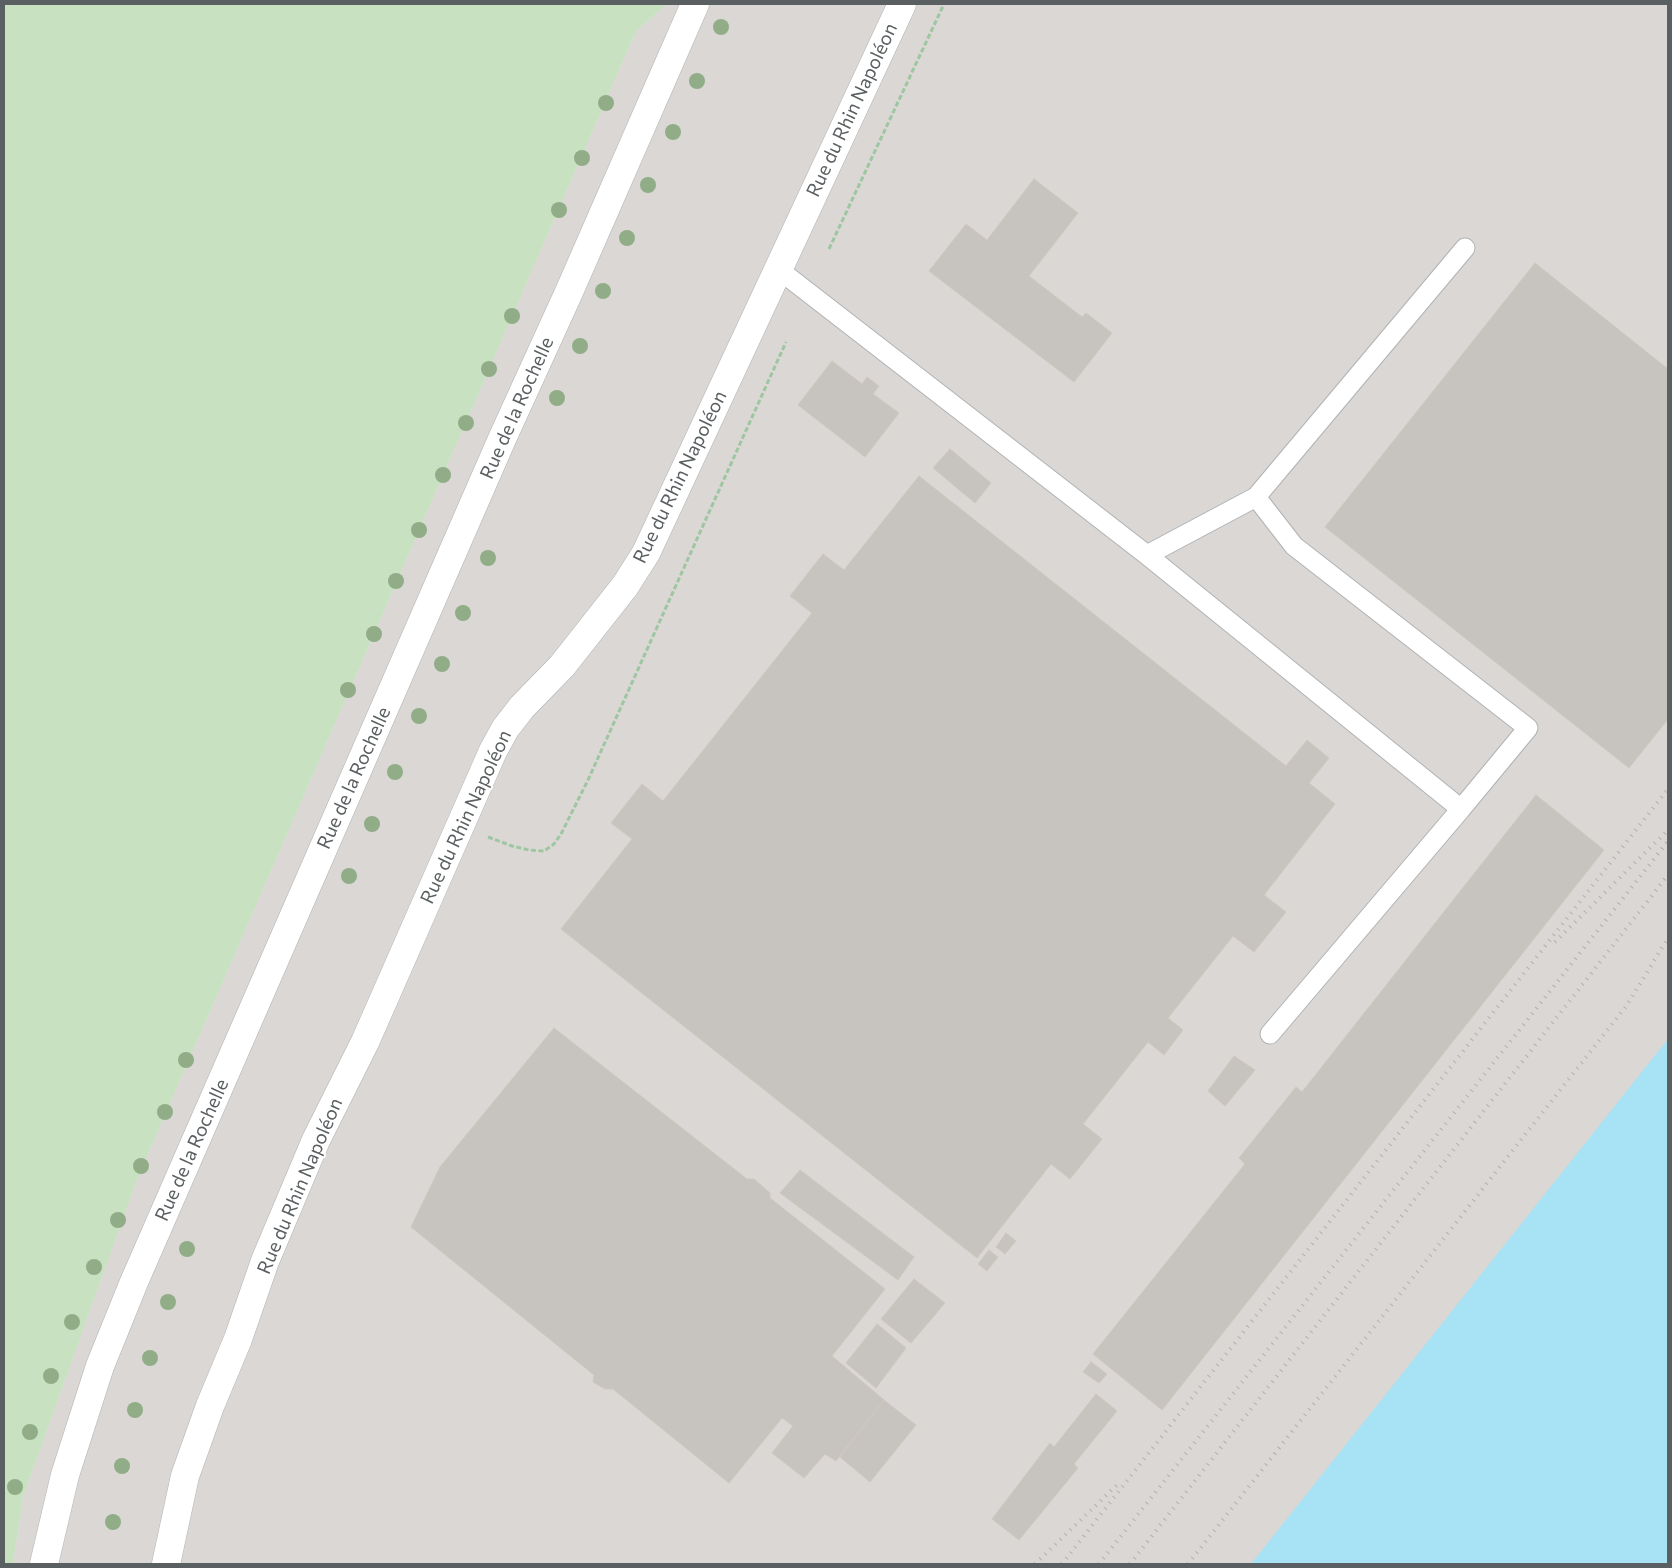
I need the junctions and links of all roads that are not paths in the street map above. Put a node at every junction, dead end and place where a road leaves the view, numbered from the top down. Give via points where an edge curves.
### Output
1 (695, 4) edge
2 (902, 4) edge
3 (1465, 248) dead end
4 (778, 269) junction
5 (1256, 497) junction
6 (1147, 555) junction
7 (1461, 809) junction
8 (1270, 1034) dead end
9 (44, 1564) edge
10 (166, 1564) edge

1 - 9 street, Rue de la Rochelle via 134,1282 100,1366 65,1475
2 - 4 street, Rue du Rhin Napoléon
3 - 5 lane
4 - 6 lane
4 - 10 street, Rue du Rhin Napoléon via 646,553 625,586 562,666 522,707 493,751 365,1042 316,1140 265,1261 185,1476
5 - 6 lane
5 - 7 lane via 1294,546 1528,728
6 - 7 lane
7 - 8 lane

